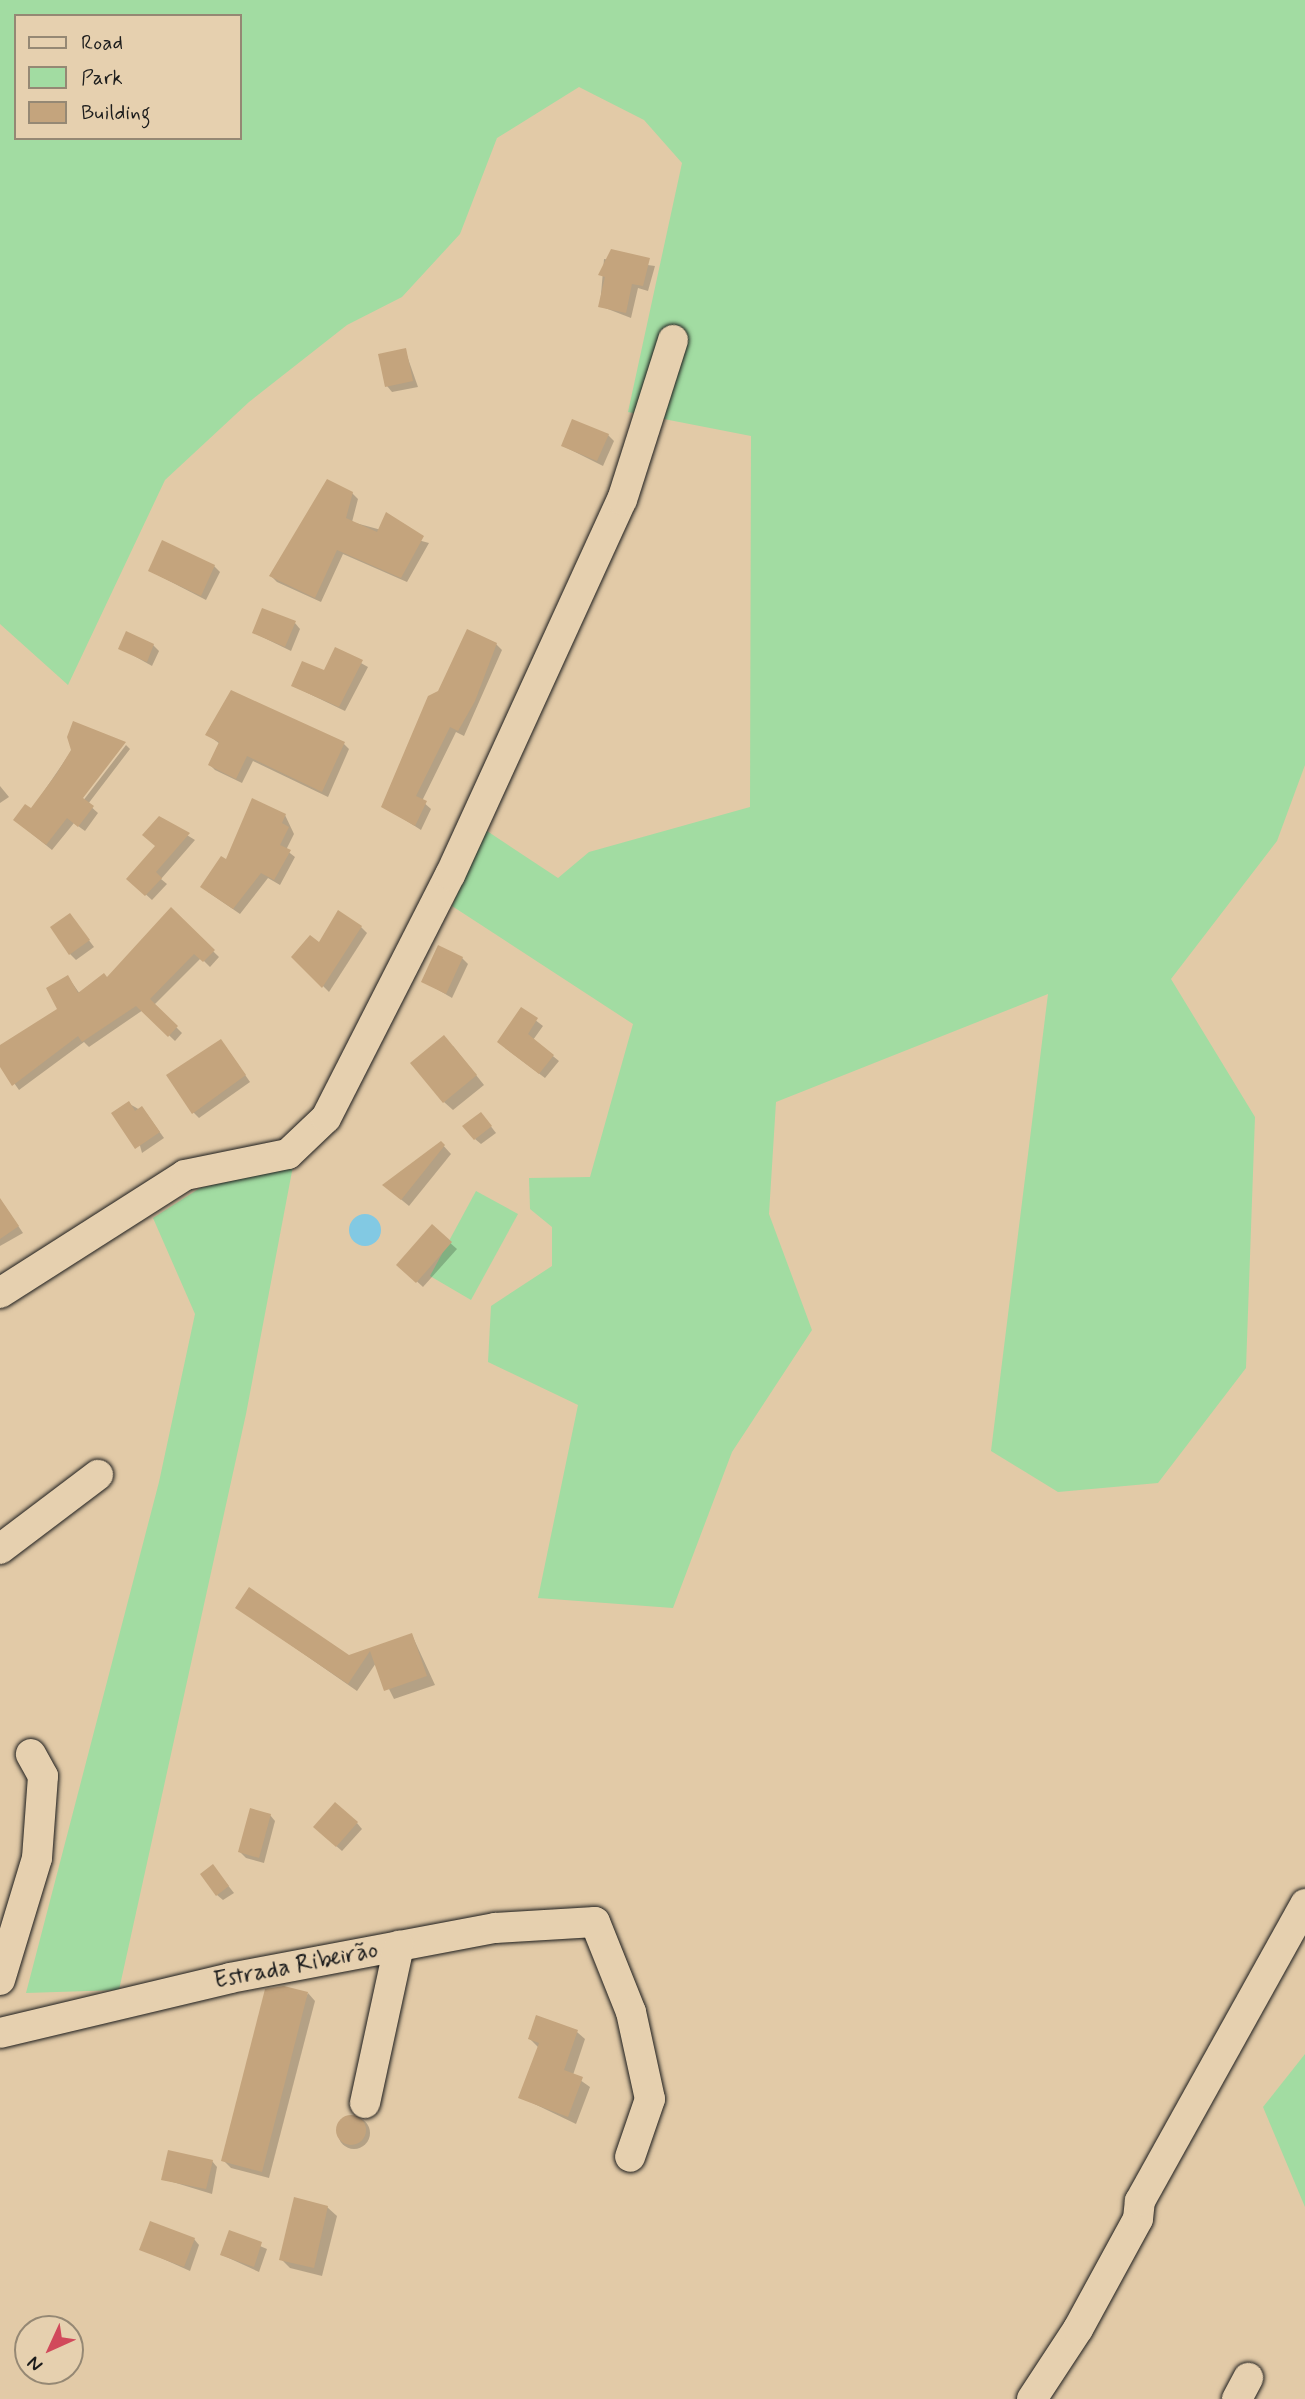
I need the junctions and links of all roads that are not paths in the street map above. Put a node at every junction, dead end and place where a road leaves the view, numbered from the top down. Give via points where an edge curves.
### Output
1 (673, 340) dead end
2 (0, 1293) edge
3 (98, 1475) dead end
4 (0, 1549) edge
5 (31, 1754) dead end
6 (1305, 1904) edge
7 (399, 1946) junction
8 (0, 1980) edge
9 (0, 2033) edge
10 (365, 2103) dead end
11 (630, 2157) dead end
12 (1108, 2256) junction
13 (1009, 2399) edge
14 (1032, 2399) edge

1 - 2 street via 622,500 450,875 344,1092 288,1154 185,1175
3 - 4 street
5 - 8 street via 43,1776 37,1858
6 - 12 street via 1140,2202 1125,2209
7 - 9 street, Estrada Ribeirão
7 - 10 street
7 - 11 street, Estrada Ribeirão via 536,1922 595,1922 631,2012 650,2099
12 - 13 street
12 - 14 street

